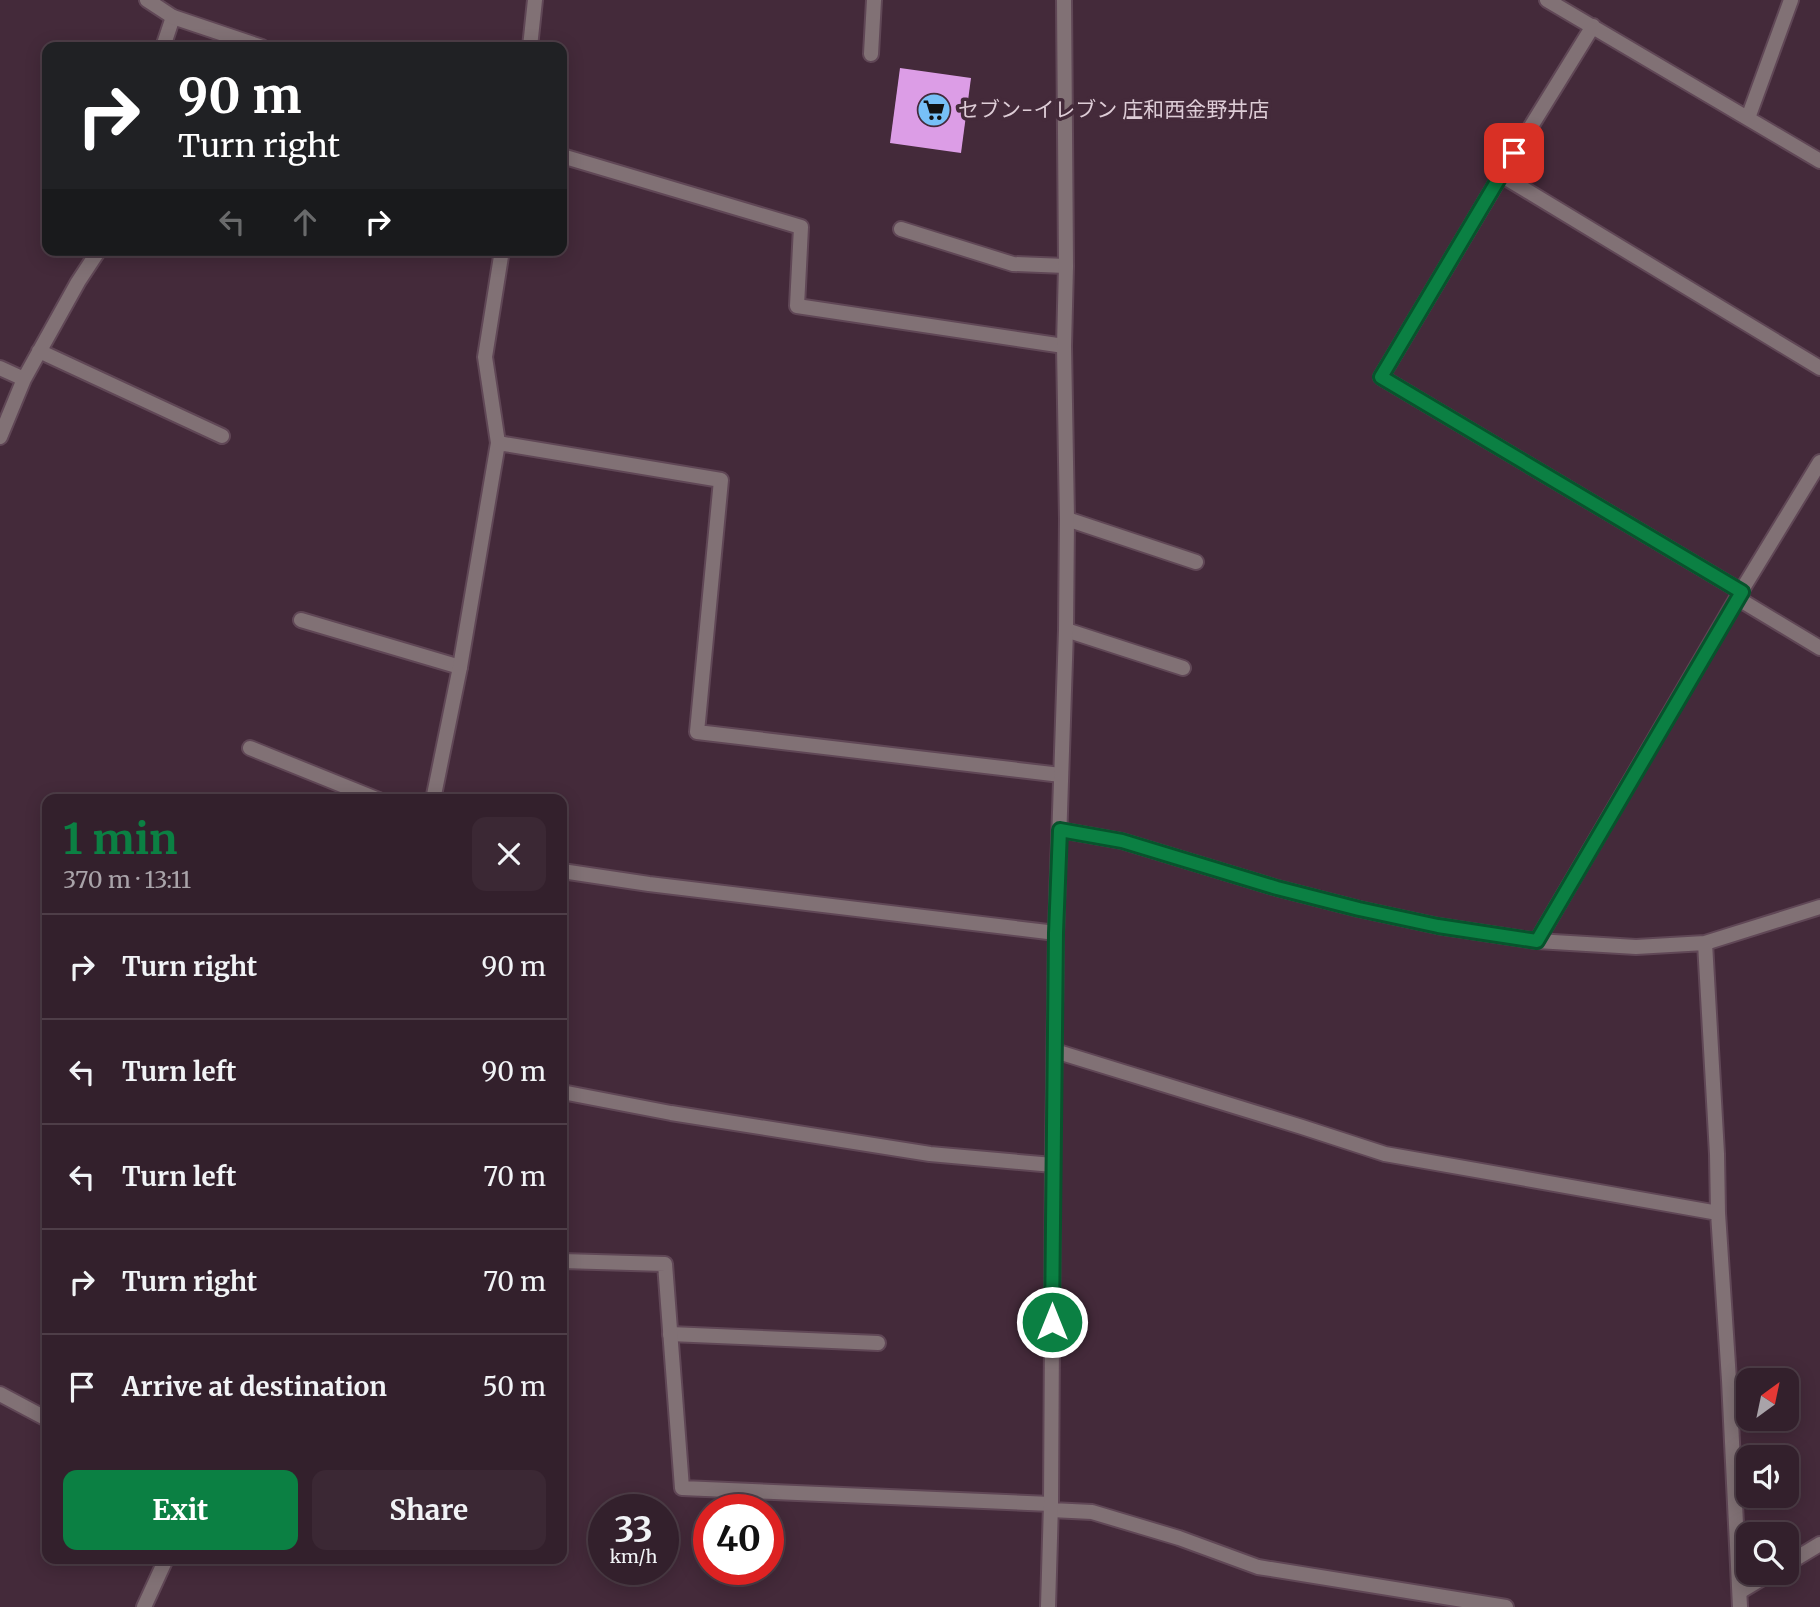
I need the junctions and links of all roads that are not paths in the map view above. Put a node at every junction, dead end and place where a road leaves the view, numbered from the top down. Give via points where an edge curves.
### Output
1 (146, 0) edge
2 (536, 0) edge
3 (874, 0) edge
4 (1064, 0) edge
5 (1547, 0) edge
6 (1791, 0) edge
7 (173, 17) junction
8 (1593, 26) junction
9 (165, 42) edge
10 (247, 42) edge
11 (531, 42) edge
12 (872, 54) dead end
13 (1748, 118) junction
14 (567, 157) edge
15 (1820, 161) edge
16 (1501, 175) junction
17 (901, 229) dead end
18 (95, 256) edge
19 (501, 256) edge
20 (1066, 266) junction
21 (1064, 346) junction
22 (39, 351) junction
23 (0, 368) edge
24 (1820, 368) edge
25 (24, 379) junction
26 (222, 436) dead end
27 (0, 437) edge
28 (498, 443) junction
29 (1820, 461) edge
30 (1067, 519) junction
31 (1196, 562) dead end
32 (1740, 595) junction
33 (300, 620) dead end
34 (1066, 630) junction
35 (1820, 648) edge
36 (460, 667) junction
37 (1183, 668) dead end
38 (250, 748) dead end
39 (1061, 775) junction
40 (364, 794) edge
41 (434, 794) edge
42 (1060, 830) junction
43 (567, 872) edge
44 (1820, 907) edge
45 (1056, 933) junction
46 (1537, 941) junction
47 (1705, 943) junction
48 (1055, 1051) junction
49 (567, 1093) edge
50 (1053, 1165) junction
51 (1718, 1213) junction
52 (567, 1261) edge
53 (670, 1334) junction
54 (878, 1343) dead end
55 (0, 1394) edge
56 (42, 1416) edge
57 (1051, 1507) junction
58 (1820, 1544) edge
59 (1799, 1557) edge
60 (164, 1564) edge
61 (1751, 1585) edge
62 (1741, 1591) junction
63 (144, 1607) edge
64 (1048, 1607) edge
65 (1506, 1607) edge
66 (1740, 1607) edge

1 - 7 street
2 - 11 street
3 - 12 street
4 - 20 street
5 - 8 street
6 - 13 street
7 - 9 street
7 - 10 street
8 - 13 street
8 - 16 street
13 - 15 street
14 - 21 street via 801,227 797,306
16 - 24 street
16 - 32 street via 1381,377
17 - 20 street via 1013,264
18 - 22 street
19 - 28 street via 485,356
20 - 21 street
21 - 30 street
22 - 25 street
22 - 26 street
23 - 25 street
25 - 27 street
28 - 36 street
28 - 39 street via 721,480 696,732
29 - 32 street
30 - 31 street
30 - 34 street
32 - 35 street
32 - 46 street
33 - 36 street
34 - 37 street
34 - 39 street
36 - 41 street
38 - 40 street
39 - 42 street
42 - 45 street
42 - 46 street via 1122,841 1359,909
43 - 45 street
44 - 47 street
45 - 48 street
46 - 47 street via 1636,947
47 - 51 street
48 - 50 street
48 - 51 street via 1385,1154
49 - 50 street via 930,1154
50 - 57 street
51 - 62 street
52 - 53 street via 665,1264
53 - 54 street
53 - 57 street via 682,1488
55 - 56 street
57 - 64 street
57 - 65 street via 1091,1512 1258,1567
58 - 59 street
60 - 63 street
61 - 62 street
62 - 66 street

